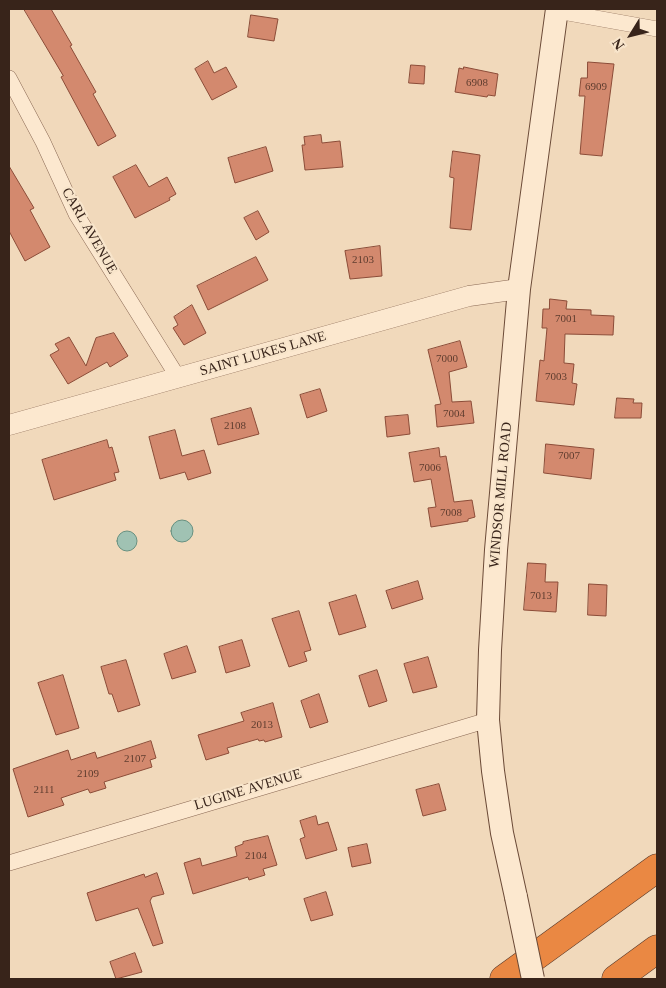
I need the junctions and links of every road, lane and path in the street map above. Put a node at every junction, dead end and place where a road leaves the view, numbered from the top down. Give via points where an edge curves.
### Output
1 (557, 10) edge
2 (657, 29) edge
3 (9, 78) edge
4 (519, 289) junction
5 (179, 378) junction
6 (9, 425) edge
7 (488, 720) junction
8 (9, 863) edge
9 (657, 868) edge
10 (657, 949) edge
11 (504, 979) edge
12 (532, 979) edge
13 (616, 979) edge

1 - 2 street
1 - 4 main road, WINDSOR MILL ROAD
3 - 5 street, CARL AVENUE via 86,231
4 - 5 street, SAINT LUKES LANE via 469,296
4 - 7 main road, WINDSOR MILL ROAD via 496,550
5 - 6 street, SAINT LUKES LANE
7 - 8 street, LUGINE AVENUE
7 - 12 main road, WINDSOR MILL ROAD, bridge via 502,834
9 - 11 highway
10 - 13 highway

